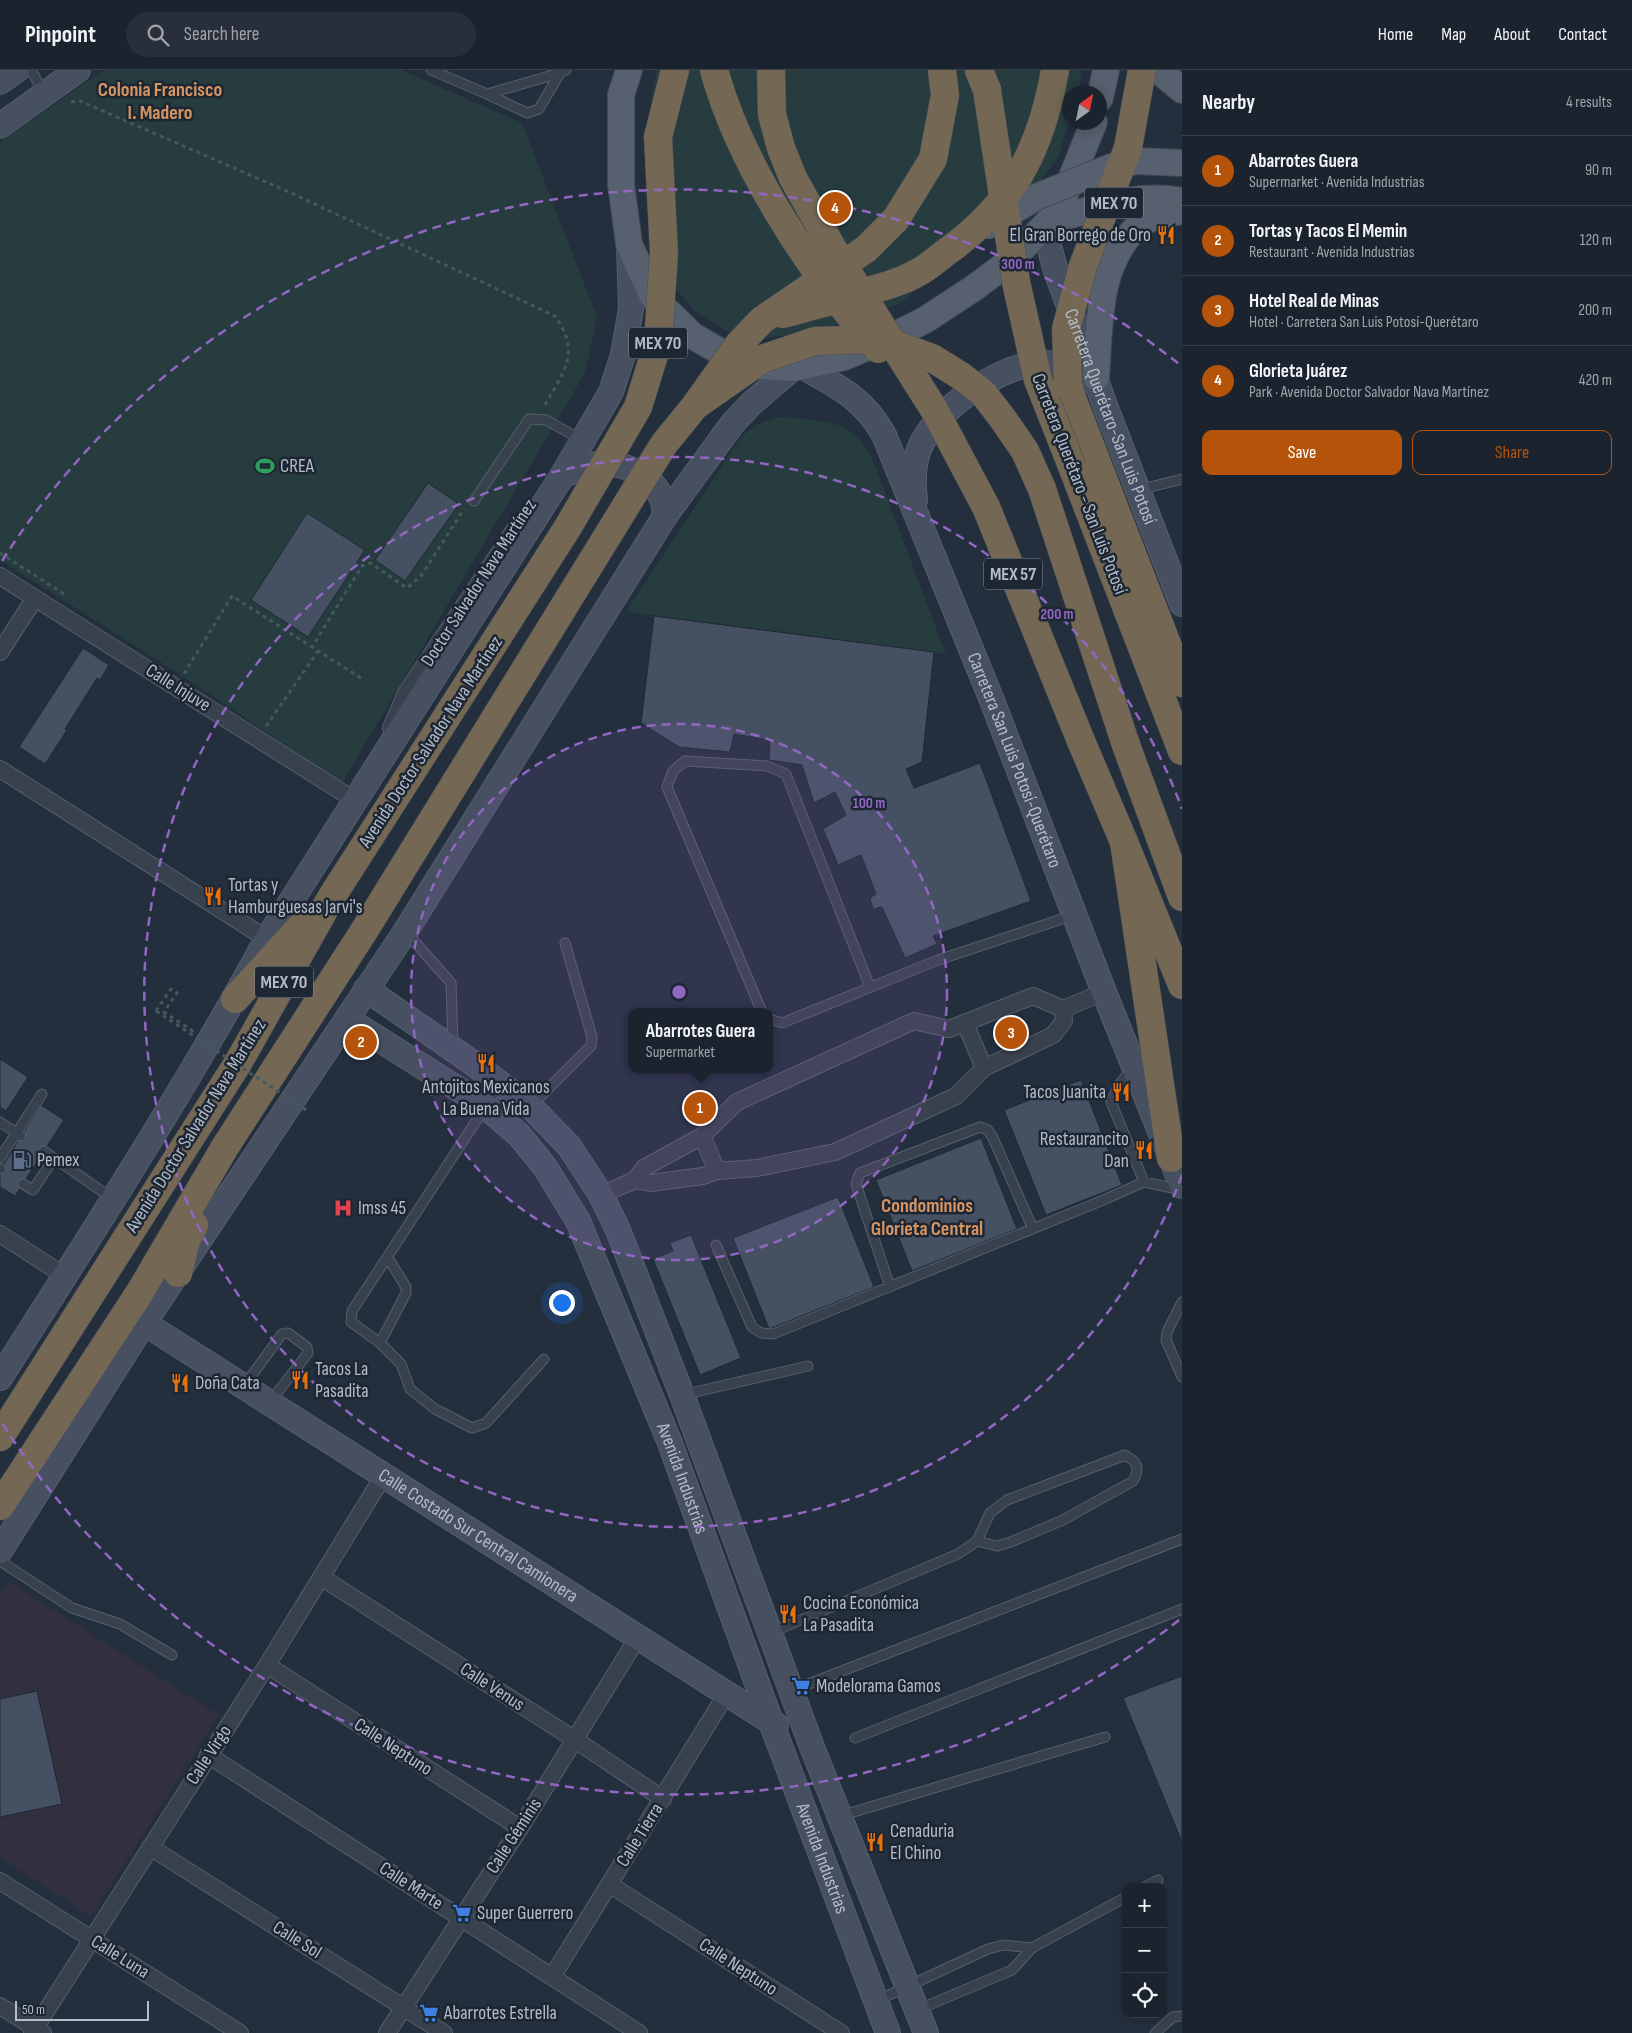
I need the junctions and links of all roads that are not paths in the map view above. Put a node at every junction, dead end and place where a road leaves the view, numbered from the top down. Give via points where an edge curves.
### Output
1 (17, 70) edge
2 (31, 70) edge
3 (78, 70) edge
4 (431, 70) edge
5 (629, 70) edge
6 (657, 70) edge
7 (675, 70) edge
8 (714, 70) edge
9 (771, 70) edge
10 (942, 70) edge
11 (1054, 70) edge
12 (1106, 70) edge
13 (1142, 70) edge
14 (1158, 70) edge
15 (563, 71) edge
16 (984, 77) edge
17 (0, 82) edge
18 (621, 82) edge
19 (1103, 85) edge
20 (1182, 90) edge
21 (487, 94) junction
22 (55, 98) junction
23 (0, 126) edge
24 (1091, 130) edge
25 (658, 137) junction
26 (1182, 164) edge
27 (1182, 200) edge
28 (1182, 210) edge
29 (1046, 225) junction
30 (961, 242) junction
31 (629, 244) junction
32 (762, 320) junction
33 (798, 367) junction
34 (1096, 377) junction
35 (695, 406) junction
36 (1106, 408) junction
37 (935, 411) junction
38 (579, 438) junction
39 (557, 473) junction
40 (1182, 479) edge
41 (1138, 490) junction
42 (471, 503) road end
43 (916, 514) junction
44 (665, 516) junction
45 (0, 576) edge
46 (35, 598) junction
47 (1182, 604) edge
48 (0, 652) edge
49 (1182, 683) edge
50 (1182, 751) edge
51 (0, 769) edge
52 (361, 793) junction
53 (1124, 842) junction
54 (1182, 897) edge
55 (331, 898) junction
56 (1074, 915) junction
57 (405, 932) junction
58 (267, 939) junction
59 (565, 942) dead end
60 (1182, 986) edge
61 (870, 987) junction
62 (366, 989) junction
63 (1104, 992) junction
64 (235, 999) junction
65 (760, 1008) edge
66 (1063, 1009) junction
67 (347, 1018) junction
68 (773, 1021) edge
69 (965, 1023) junction
70 (454, 1050) junction
71 (1134, 1066) junction
72 (984, 1068) junction
73 (501, 1084) junction
74 (42, 1094) dead end
75 (485, 1106) junction
76 (530, 1106) junction
77 (0, 1122) edge
78 (19, 1135) junction
79 (702, 1136) junction
80 (225, 1147) junction
81 (44, 1151) dead end
82 (0, 1158) edge
83 (54, 1158) junction
84 (1171, 1158) junction
85 (717, 1171) junction
86 (634, 1180) junction
87 (1144, 1182) junction
88 (23, 1184) dead end
89 (1182, 1186) edge
90 (1182, 1190) edge
91 (601, 1195) junction
92 (113, 1199) junction
93 (1033, 1229) junction
94 (0, 1234) edge
95 (716, 1245) dead end
96 (388, 1258) junction
97 (178, 1273) junction
98 (64, 1276) junction
99 (890, 1287) junction
100 (1182, 1302) edge
101 (144, 1323) junction
102 (380, 1343) junction
103 (544, 1360) dead end
104 (637, 1361) junction
105 (808, 1366) dead end
106 (1182, 1377) edge
107 (0, 1378) edge
108 (244, 1386) junction
109 (682, 1395) junction
110 (270, 1402) junction
111 (690, 1419) junction
112 (0, 1437) edge
113 (384, 1475) junction
114 (0, 1506) edge
115 (1182, 1539) edge
116 (977, 1541) junction
117 (0, 1550) edge
118 (0, 1561) edge
119 (321, 1577) junction
120 (1182, 1610) edge
121 (770, 1633) junction
122 (638, 1637) junction
123 (172, 1655) dead end
124 (267, 1665) junction
125 (791, 1690) junction
126 (727, 1694) junction
127 (771, 1722) junction
128 (1105, 1737) dead end
129 (855, 1738) dead end
130 (574, 1739) junction
131 (812, 1747) junction
132 (208, 1755) junction
133 (829, 1789) junction
134 (800, 1798) junction
135 (663, 1799) junction
136 (840, 1816) junction
137 (520, 1828) junction
138 (150, 1847) junction
139 (1158, 1880) dead end
140 (0, 1881) edge
141 (1152, 1883) edge
142 (609, 1884) junction
143 (1122, 1899) edge
144 (460, 1918) junction
145 (92, 1939) junction
146 (1032, 1948) junction
147 (552, 1977) junction
148 (908, 1987) junction
149 (876, 2001) junction
150 (0, 2006) edge
151 (403, 2007) junction
152 (917, 2010) junction
153 (1182, 2016) edge
154 (37, 2031) edge
155 (240, 2033) edge
156 (387, 2033) edge
157 (444, 2033) edge
158 (639, 2033) edge
159 (841, 2033) edge
160 (888, 2033) edge
161 (926, 2033) edge
162 (1155, 2033) edge

1 - 17 main road
2 - 22 lane
3 - 22 main road
4 - 21 lane
5 - 18 main road
6 - 25 highway via 650,88
7 - 25 highway
8 - 37 highway, bridge via 736,132 806,256 868,337
9 - 37 highway, bridge via 772,114 793,178 833,249
10 - 32 highway, Avenida Doctor Salvador Nava Martínez, bridge via 945,95 933,159 896,220 866,249
11 - 30 highway, bridge via 1039,134 1025,165 999,205
12 - 19 main road
13 - 49 highway, bridge via 1128,148 1084,266 1066,329 1068,384
14 - 20 main road
15 - 21 lane
15 - 21 lane via 539,109 527,114
16 - 50 highway, Carretera Querétaro - San Luis Potosí, bridge via 1016,282 1038,380
18 - 31 main road via 621,184
22 - 23 main road
24 - 29 main road via 1064,199
25 - 55 highway, Avenida Doctor Salvador Nava Martínez / MEX 70, bridge via 664,253 658,342 638,407 568,527
26 - 30 main road, bridge via 1136,161 1083,177 1036,197
27 - 29 main road, MEX 70 via 1128,200
28 - 34 main road via 1136,227 1114,259 1102,293
29 - 33 main road via 1010,261 925,320 844,356
29 - 34 main road, Carretera Querétaro-San Luis Potosí via 1055,268
30 - 32 highway, bridge via 918,273 888,285
31 - 33 main road via 653,297 693,336 726,355 763,366
31 - 38 main road, Avenida Doctor Salvador Nava Martínez via 631,309 623,355 611,392
32 - 35 highway, Avenida Doctor Salvador Nava Martínez / MEX 70, bridge via 739,344
33 - 43 main road, Carretera San Luis Potosí-Querétaro via 855,398 874,417
33 - 44 main road via 758,398 733,423
34 - 36 main road, Carretera Querétaro-San Luis Potosí
35 - 54 highway, bridge via 762,359 815,341 881,339 932,358 983,393 1025,451 1042,489 1126,745
35 - 80 highway, Avenida Doctor Salvador Nava Martínez / MEX 70, bridge via 664,444 364,931
36 - 41 main road, Carretera Querétaro-San Luis Potosí
36 - 43 main road via 1078,377 1056,365 1039,362 1019,367 990,381 942,414 920,447 915,464
37 - 53 highway, MEX 57, bridge via 986,506
38 - 39 main road, Avenida Doctor Salvador Nava Martínez
38 - 42 lane via 546,420 528,419
39 - 44 main road via 590,465 618,464 652,483 661,497
39 - 52 main road, Avenida Doctor Salvador Nava Martínez
40 - 41 lane
41 - 47 main road, Carretera Querétaro-San Luis Potosí
43 - 56 main road, Carretera San Luis Potosí-Querétaro via 994,703
44 - 57 main road
45 - 46 street, Calle Injuve
46 - 48 street
46 - 52 street, Calle Injuve
51 - 58 street
52 - 58 main road, Avenida Doctor Salvador Nava Martínez
53 - 60 highway, MEX 57
53 - 84 highway
55 - 64 highway
55 - 112 highway, Avenida Doctor Salvador Nava Martínez / MEX 70 via 238,1063
56 - 61 lane via 938,960
56 - 63 main road, Carretera San Luis Potosí-Querétaro
57 - 62 main road
57 - 70 lane via 451,984
58 - 64 main road, Avenida Doctor Salvador Nava Martínez
59 - 76 lane via 592,1037 591,1046
61 - 65 lane via 786,774 767,766 685,761 673,771 667,787
61 - 68 lane via 782,1024
62 - 67 main road
62 - 70 main road, Avenida Industrias
63 - 66 street
63 - 71 main road, Carretera San Luis Potosí-Querétaro
64 - 92 main road, Avenida Doctor Salvador Nava Martínez
66 - 69 street via 1033,996
66 - 72 street via 1064,1021 1053,1035
67 - 75 main road, Avenida Industrias
67 - 97 main road
69 - 72 street
69 - 79 street via 950,1029 914,1021 737,1102
70 - 73 main road, Avenida Industrias
71 - 84 main road, Carretera San Luis Potosí-Querétaro
71 - 87 lane via 1111,1102
72 - 85 street via 956,1096 835,1152 756,1168
73 - 75 lane
73 - 76 main road, Avenida Industrias
74 - 78 lane
75 - 96 lane
75 - 104 main road, Avenida Industrias via 519,1134 578,1220
76 - 91 main road, Avenida Industrias via 569,1146
77 - 78 lane
78 - 82 lane
79 - 85 street
79 - 86 street via 644,1168
80 - 97 highway via 217,1179 186,1241
80 - 114 highway, Avenida Doctor Salvador Nava Martínez / MEX 70 via 140,1292
81 - 83 lane
83 - 88 lane via 33,1190
83 - 92 lane
84 - 89 main road, Carretera San Luis Potosí-Querétaro
85 - 86 street via 651,1183
86 - 91 street
87 - 90 lane
87 - 93 lane
91 - 109 main road, Avenida Industrias via 618,1230
92 - 98 main road, Avenida Doctor Salvador Nava Martínez
93 - 99 lane
93 - 99 lane via 993,1138 988,1130 980,1127 860,1173 856,1184
94 - 98 street
95 - 99 lane via 752,1327 761,1333 773,1334
96 - 102 lane via 406,1287 406,1293
96 - 102 lane via 351,1317 351,1322
97 - 101 main road
98 - 107 main road, Avenida Doctor Salvador Nava Martínez
100 - 106 lane via 1166,1340
101 - 108 main road, Calle Costado Sur Central Camionera
101 - 117 main road
102 - 103 lane via 401,1364 410,1389 435,1409 472,1428 486,1423
104 - 111 main road via 668,1410
104 - 127 main road, Avenida Industrias
105 - 109 lane
108 - 110 main road, Calle Costado Sur Central Camionera
108 - 110 lane via 282,1334 288,1332 307,1347 308,1352
109 - 111 main road, Avenida Industrias
110 - 113 main road, Calle Costado Sur Central Camionera
111 - 121 main road, Avenida Industrias
113 - 119 street, Calle Virgo
113 - 122 main road, Calle Costado Sur Central Camionera
115 - 125 lane
116 - 116 lane via 990,1513 1006,1500 1125,1455 1138,1466 1133,1481 1063,1520 997,1546
116 - 121 lane via 958,1554
118 - 123 lane via 72,1608 120,1624
119 - 124 street, Calle Virgo
119 - 130 street, Calle Venus
120 - 129 lane
121 - 125 main road, Avenida Industrias
122 - 126 main road, Calle Costado Sur Central Camionera
122 - 130 street, Calle Géminis
124 - 132 street, Calle Virgo
124 - 137 street, Calle Neptuno
125 - 131 main road, Avenida Industrias
126 - 127 main road, Calle Costado Sur Central Camionera
126 - 135 street, Calle Tierra
127 - 131 main road, Calle Costado Sur Central Camionera
127 - 134 main road, Avenida Industrias
128 - 136 lane
130 - 135 street, Calle Venus
130 - 137 street, Calle Géminis
131 - 133 main road, Avenida Industrias
132 - 138 street, Calle Virgo
132 - 144 street, Calle Marte
133 - 134 main road
133 - 136 main road, Avenida Industrias
134 - 149 main road, Avenida Industrias
135 - 142 street, Calle Tierra
136 - 148 main road, Avenida Industrias
137 - 144 street, Calle Géminis
138 - 145 street, Calle Virgo
138 - 151 street, Calle Sol
139 - 141 lane
140 - 145 street, Calle Luna
142 - 147 street, Calle Tierra
142 - 159 street, Calle Neptuno
143 - 146 lane
144 - 147 street, Calle Marte
144 - 151 street, Calle Géminis
145 - 154 street, Calle Virgo
145 - 155 street, Calle Luna
146 - 148 lane via 1004,1945 988,1949
146 - 152 lane via 1012,1970
147 - 158 street, Calle Marte
148 - 149 lane
148 - 152 main road, Avenida Industrias
149 - 160 main road, Avenida Industrias
150 - 154 street
151 - 156 street, Calle Géminis
151 - 157 street, Calle Sol
152 - 161 main road, Avenida Industrias
153 - 162 lane via 1173,2017

